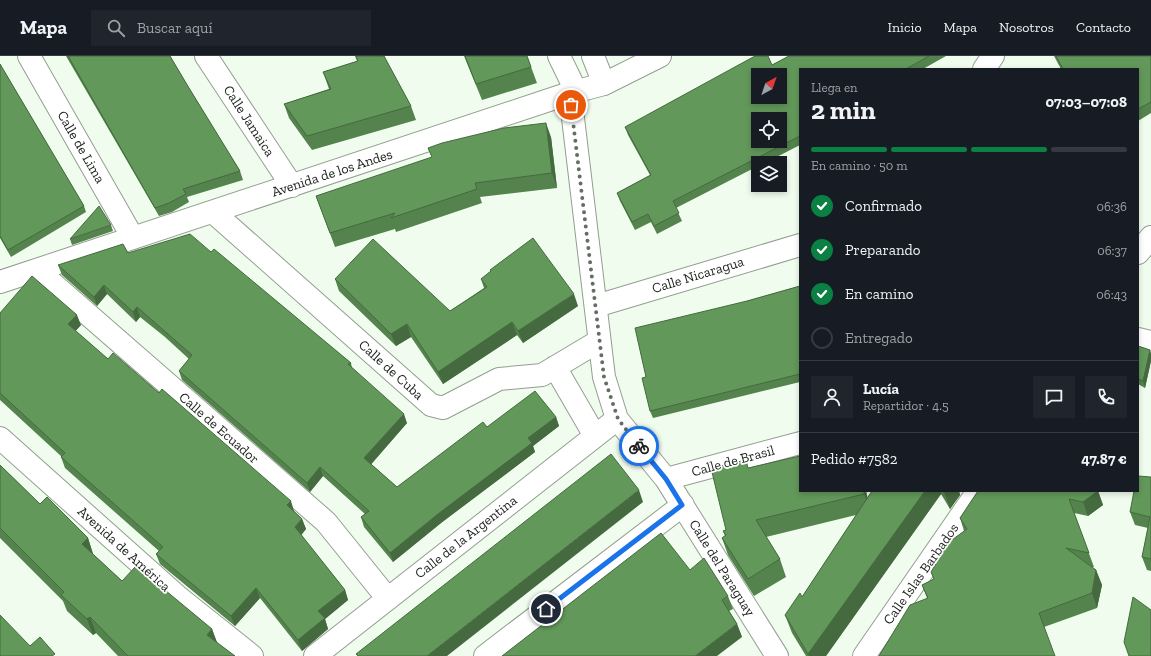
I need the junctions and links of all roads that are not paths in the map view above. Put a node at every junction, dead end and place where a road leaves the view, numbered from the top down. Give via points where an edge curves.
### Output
1 (29, 56) edge
2 (206, 56) edge
3 (559, 56) edge
4 (593, 56) edge
5 (660, 56) edge
6 (993, 56) edge
7 (985, 68) edge
8 (604, 84) junction
9 (573, 92) junction
10 (292, 186) junction
11 (214, 212) junction
12 (1151, 237) edge
13 (133, 238) junction
14 (799, 245) edge
15 (1139, 251) edge
16 (37, 270) junction
17 (0, 282) edge
18 (596, 306) junction
19 (1139, 339) edge
20 (599, 341) junction
21 (1151, 342) edge
22 (555, 367) junction
23 (618, 419) junction
24 (595, 436) junction
25 (0, 438) edge
26 (799, 443) edge
27 (666, 479) junction
28 (977, 492) edge
29 (682, 505) junction
30 (388, 599) junction
31 (774, 655) edge
32 (252, 656) edge
33 (315, 656) edge
34 (485, 656) edge
35 (864, 656) edge

1 - 13 street, Calle de Lima
2 - 10 street, Calle Jamaica
3 - 9 street, Calle del Paraguay
4 - 8 street
5 - 8 street, Avenida de los Andes
6 - 7 street
8 - 9 street, Avenida de los Andes
9 - 10 street, Avenida de los Andes
9 - 18 street, Calle del Paraguay
10 - 11 street, Avenida de los Andes
11 - 13 street, Avenida de los Andes
11 - 22 street, Calle de Cuba via 431,406 443,408 499,379 542,375
12 - 15 street
13 - 16 street, Avenida de los Andes
14 - 18 street, Calle Nicaragua
16 - 17 street, Avenida de los Andes
16 - 30 street, Calle de Ecuador via 326,522
18 - 20 street, Calle del Paraguay
19 - 21 street
20 - 22 street, Calle de Cuba
20 - 23 street, Calle del Paraguay via 604,377
22 - 24 street
23 - 24 street, Calle de la Argentina
23 - 27 street, Calle del Paraguay
24 - 30 street, Calle de la Argentina
25 - 32 street, Avenida de América via 177,596
26 - 27 street, Calle de Brasil
27 - 29 street, Calle del Paraguay
28 - 35 street, Calle Islas Barbados
29 - 31 street, Calle del Paraguay
29 - 34 street
30 - 33 street, Calle de la Argentina

